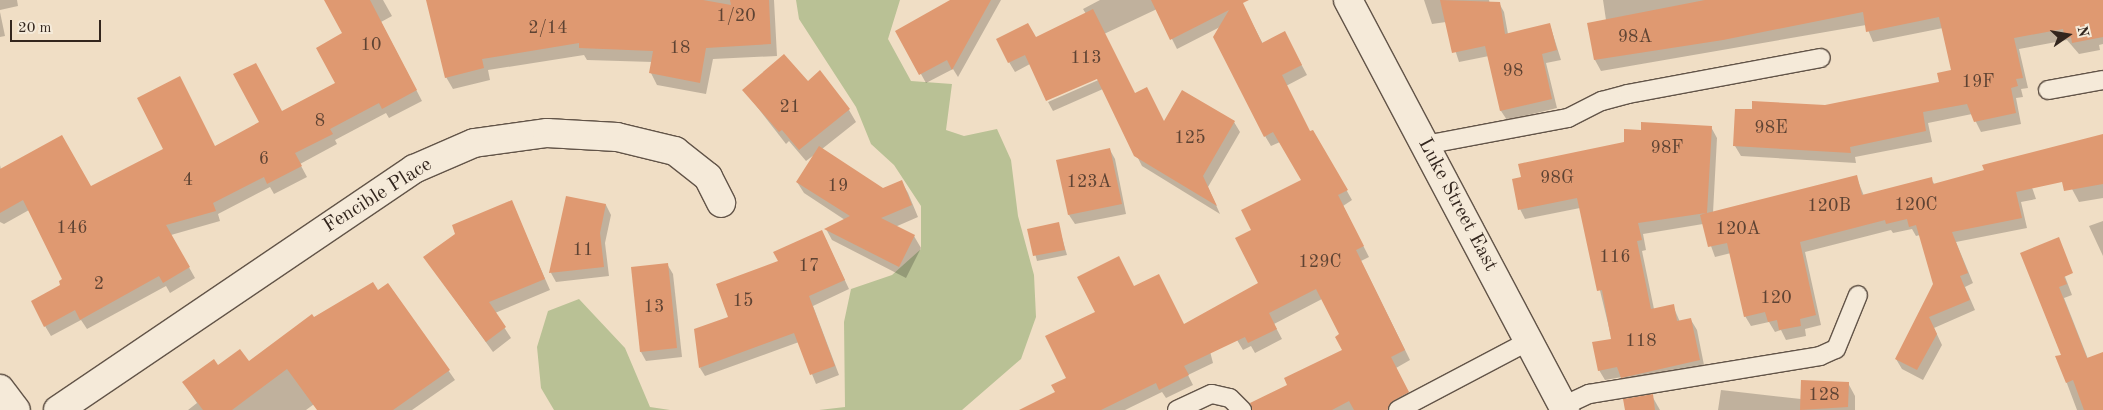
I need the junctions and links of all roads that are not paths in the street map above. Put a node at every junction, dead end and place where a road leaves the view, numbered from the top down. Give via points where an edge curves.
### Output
1 (1348, 0) edge
2 (1821, 58) dead end
3 (2103, 80) edge
4 (2048, 90) dead end
5 (1425, 146) junction
6 (721, 203) dead end
7 (1858, 295) dead end
8 (1529, 341) junction
9 (0, 389) edge
10 (1564, 408) edge
11 (16, 410) edge
12 (58, 410) edge
13 (1177, 410) edge
14 (1242, 410) edge
15 (1398, 410) edge

1 - 5 street, Luke Street East
2 - 5 lane via 1628,94 1602,101 1568,118
3 - 4 lane
5 - 8 street, Luke Street East
6 - 12 street, Fencible Place via 708,177 675,151 617,137 547,133 474,143 414,169
7 - 10 lane via 1836,349 1820,356 1589,394
8 - 10 street, Luke Street East
8 - 15 lane
9 - 11 street
13 - 14 lane via 1212,394 1230,398

